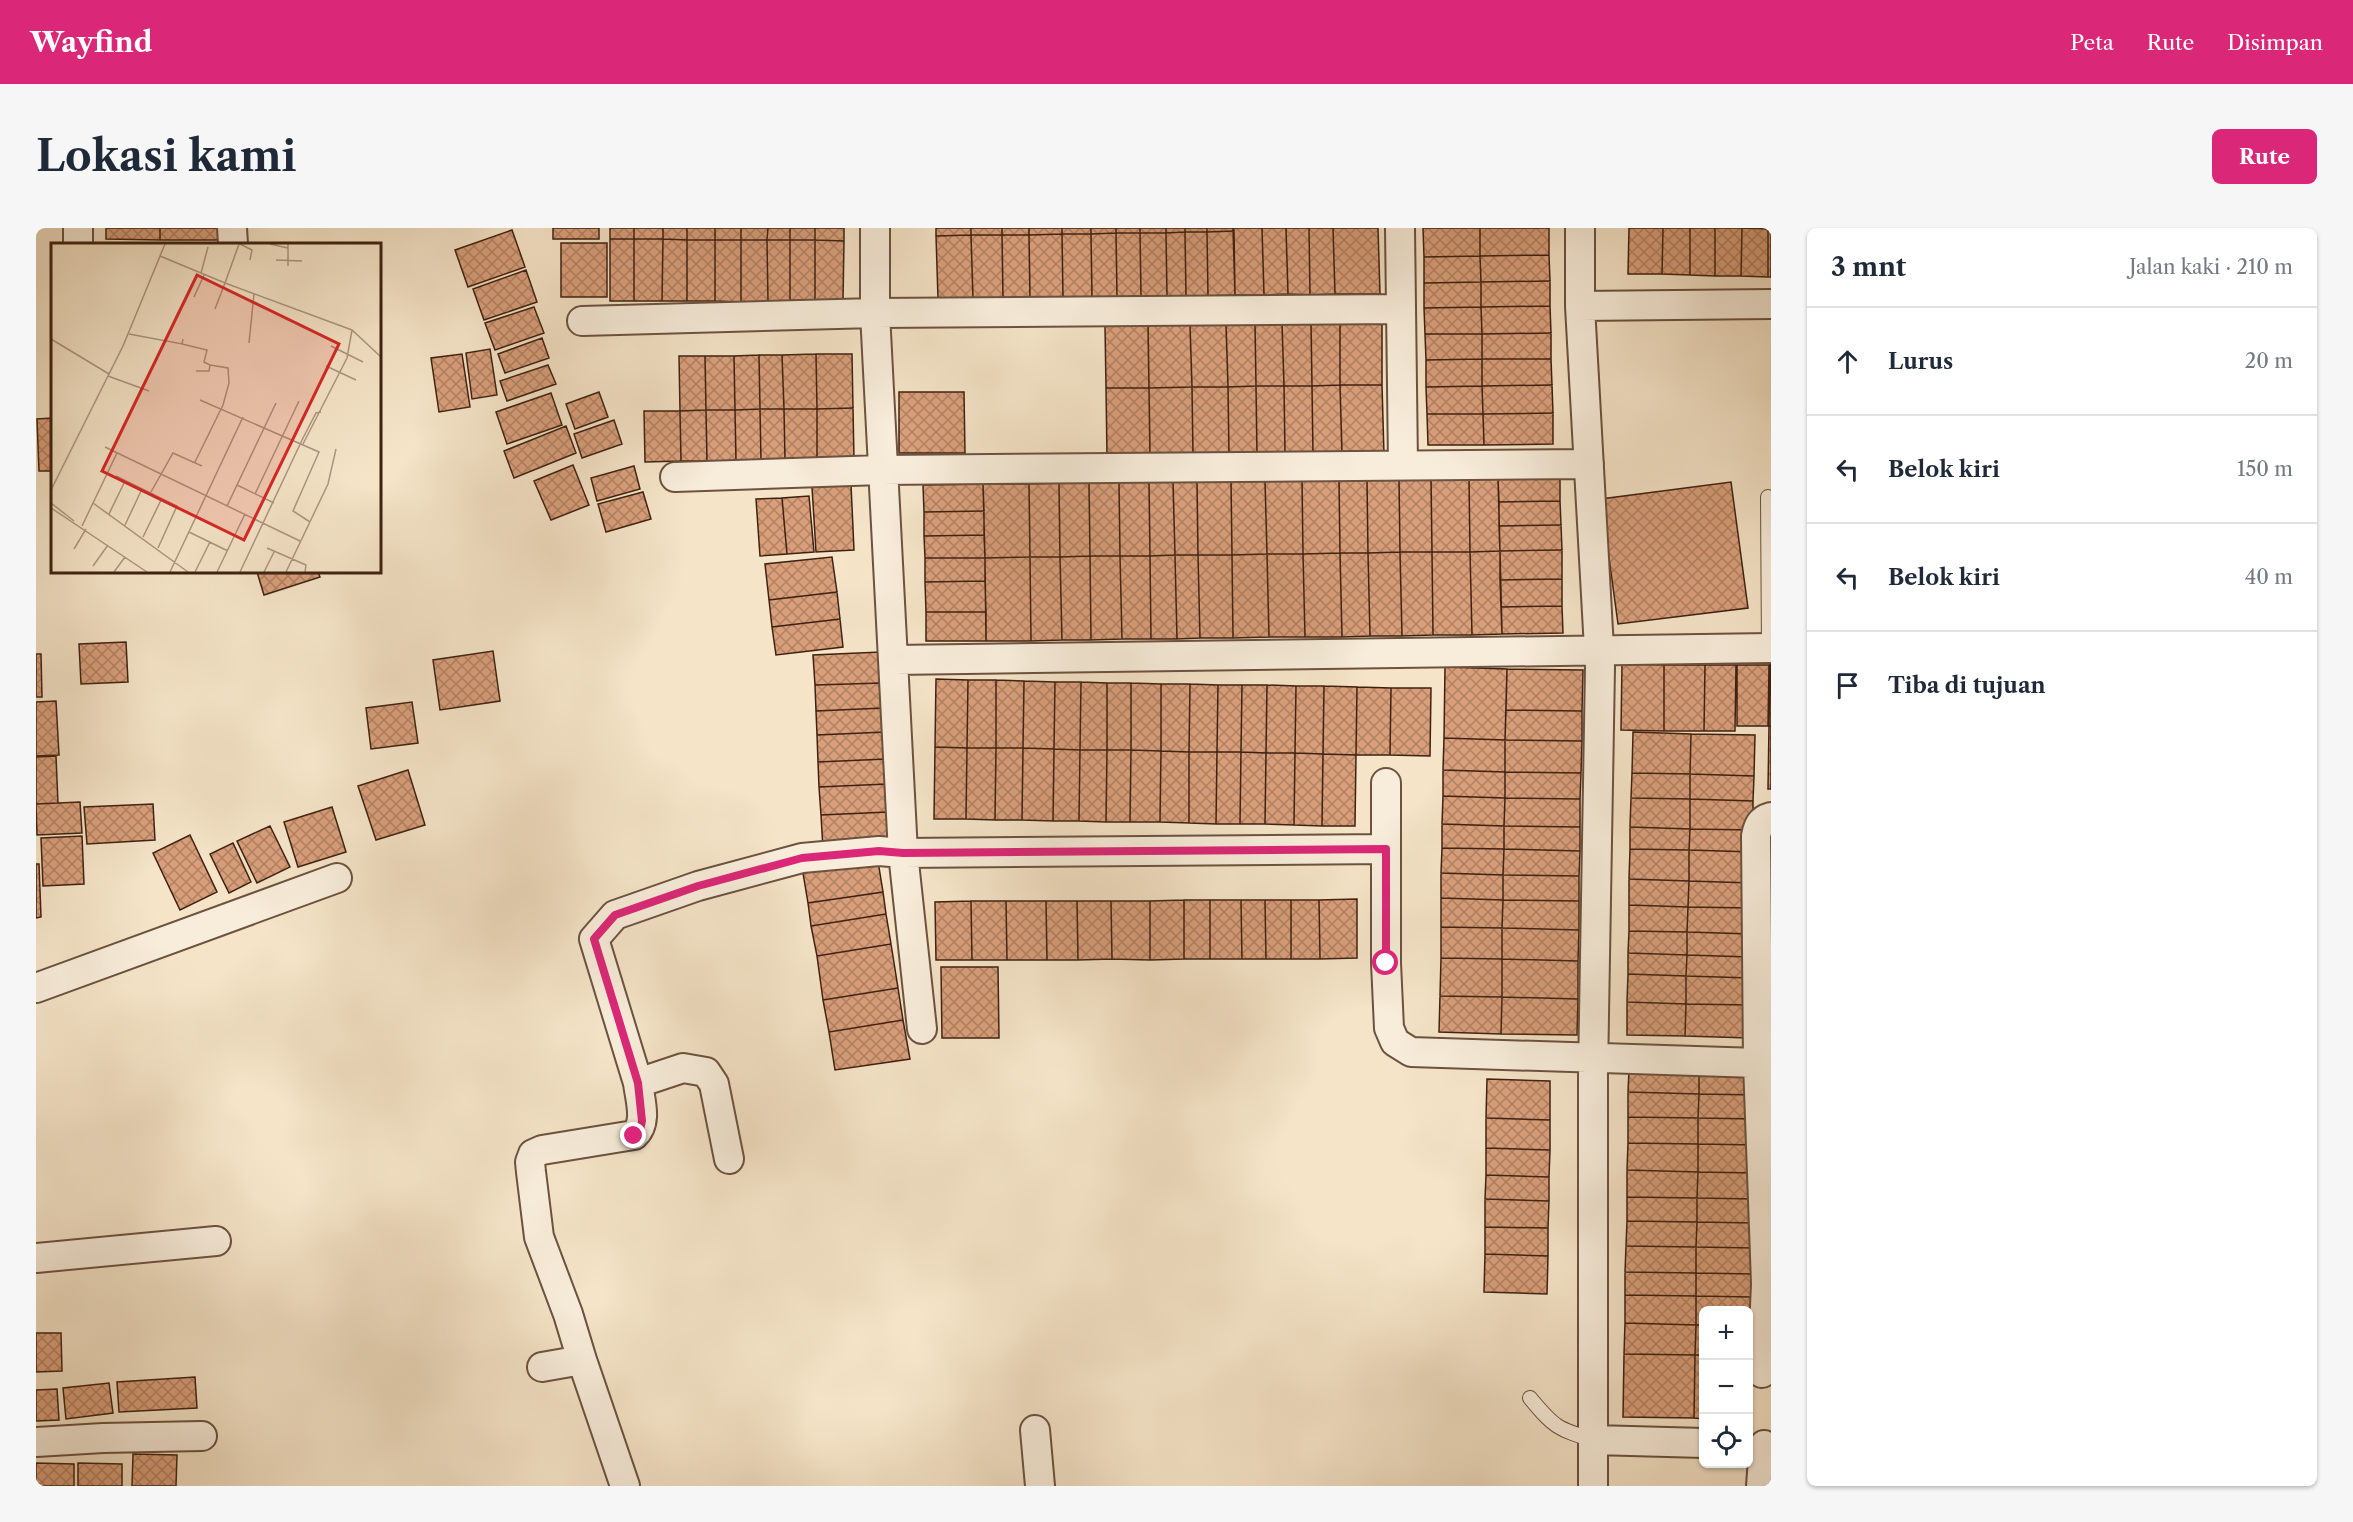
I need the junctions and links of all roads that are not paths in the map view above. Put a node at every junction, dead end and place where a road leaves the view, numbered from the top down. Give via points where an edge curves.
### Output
1 (875, 228) edge
2 (1400, 228) edge
3 (1580, 228) edge
4 (1771, 304) edge
5 (1580, 306) junction
6 (1401, 309) junction
7 (875, 313) junction
8 (582, 321) dead end
9 (1588, 464) junction
10 (1403, 465) junction
11 (882, 470) junction
12 (675, 477) dead end
13 (1768, 497) dead end
14 (1770, 648) edge
15 (1599, 649) junction
16 (894, 660) junction
17 (1386, 783) dead end
18 (1771, 817) edge
19 (1386, 849) junction
20 (903, 853) junction
21 (337, 878) dead end
22 (1765, 961) edge
23 (36, 988) edge
24 (922, 1029) dead end
25 (1594, 1058) junction
26 (1758, 1063) junction
27 (638, 1083) junction
28 (1766, 1133) edge
29 (729, 1159) dead end
30 (216, 1241) dead end
31 (36, 1258) edge
32 (1768, 1284) edge
33 (582, 1360) junction
34 (543, 1367) dead end
35 (1762, 1373) dead end
36 (1530, 1398) dead end
37 (1035, 1430) dead end
38 (202, 1436) dead end
39 (1594, 1440) junction
40 (36, 1443) edge
41 (1699, 1443) edge
42 (1761, 1445) edge
43 (625, 1486) edge
44 (1040, 1486) edge
45 (1593, 1486) edge
46 (1761, 1486) edge

1 - 7 street
2 - 6 street
3 - 5 street
4 - 5 street
5 - 9 street
6 - 7 street
6 - 10 street
7 - 8 street
7 - 11 street
9 - 10 street
9 - 15 street
10 - 11 street
11 - 12 street
11 - 16 street
13 - 14 lane
14 - 15 street
15 - 16 street
15 - 25 street
16 - 20 street
17 - 19 street
18 - 22 street via 1759,824 1756,836
19 - 20 street
19 - 25 street via 1389,1028 1395,1042 1411,1052
20 - 24 street
20 - 27 street via 879,851 802,858 698,886 615,915 594,939
21 - 23 street
22 - 26 street
25 - 26 street
25 - 39 street
26 - 28 street
27 - 29 street via 683,1068 706,1072 714,1084
27 - 33 street via 642,1121 634,1136 542,1150 533,1154 530,1162 539,1237
28 - 32 street
30 - 31 street
32 - 35 street
33 - 34 street
33 - 43 street
36 - 39 lane via 1562,1431
37 - 44 street
38 - 40 street
39 - 41 street
39 - 45 street
42 - 46 street

